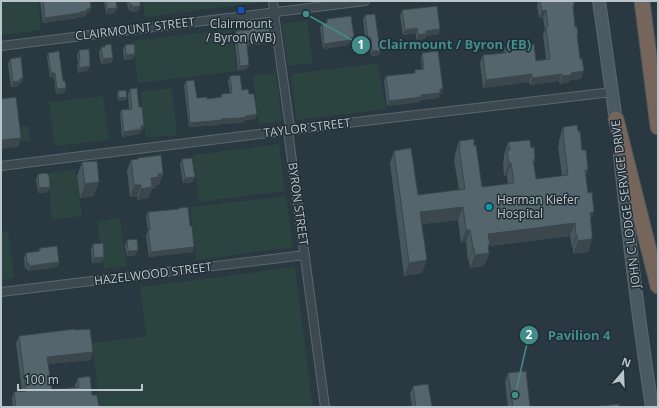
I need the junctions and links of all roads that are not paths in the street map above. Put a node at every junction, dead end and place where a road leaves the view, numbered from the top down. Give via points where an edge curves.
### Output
1 (273, 1) edge
2 (365, 1) edge
3 (605, 1) edge
4 (642, 1) edge
5 (600, 7) edge
6 (275, 12) junction
7 (1, 46) edge
8 (612, 92) junction
9 (616, 119) junction
10 (658, 126) edge
11 (288, 131) junction
12 (1, 166) edge
13 (305, 255) junction
14 (658, 286) edge
15 (1, 292) edge
16 (325, 407) edge
17 (652, 407) edge

1 - 6 street, BYRON STREET
2 - 6 street, CLAIRMOUNT STREET
3 - 5 main road
4 - 10 highway
5 - 8 main road, JOHN C LODGE SERVICE DRIVE
6 - 7 street, CLAIRMOUNT STREET
6 - 11 street, BYRON STREET via 290,121
8 - 9 main road, JOHN C LODGE SERVICE DRIVE
8 - 11 street, TAYLOR STREET
9 - 14 highway
9 - 17 main road, JOHN C LODGE SERVICE DRIVE via 625,209
11 - 12 street, TAYLOR STREET
11 - 13 street, BYRON STREET
13 - 15 street, HAZELWOOD STREET
13 - 16 street, BYRON STREET

